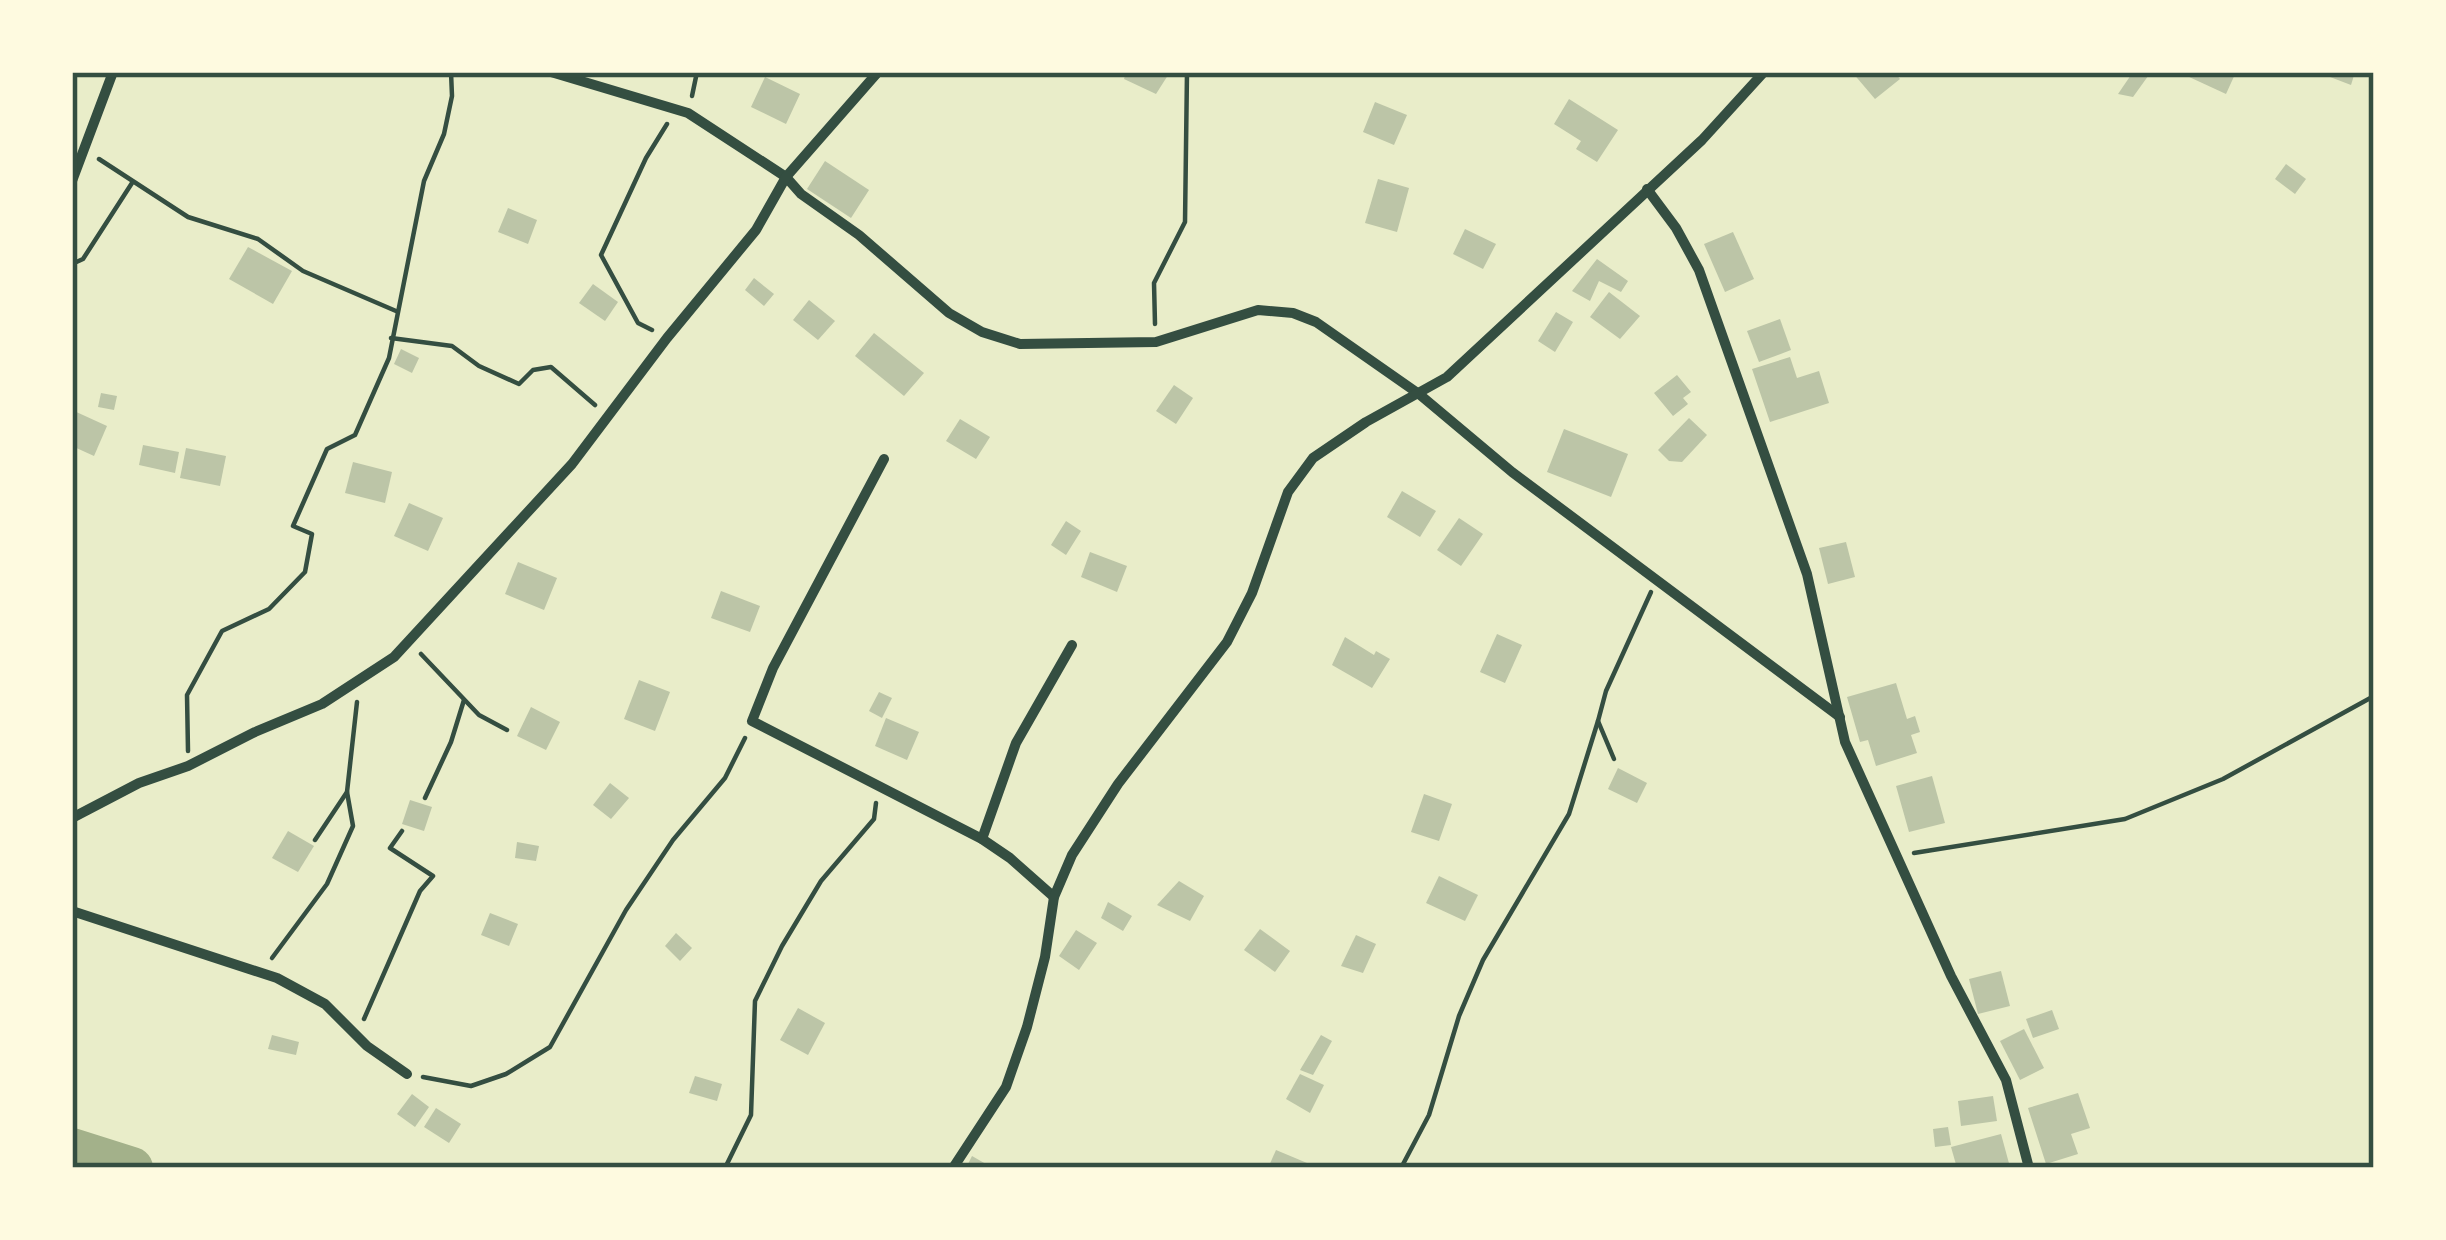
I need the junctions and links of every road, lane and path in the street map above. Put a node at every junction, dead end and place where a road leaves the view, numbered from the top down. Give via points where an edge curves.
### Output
1 (113, 72) edge
2 (451, 72) edge
3 (551, 72) edge
4 (697, 72) edge
5 (878, 72) edge
6 (1187, 72) edge
7 (1764, 72) edge
8 (688, 113) junction
9 (85, 149) junction
10 (785, 177) junction
11 (72, 181) edge
12 (134, 181) junction
13 (1647, 189) junction
14 (72, 264) edge
15 (397, 311) junction
16 (391, 338) junction
17 (667, 338) junction
18 (1156, 341) junction
19 (1419, 394) junction
20 (607, 416) junction
21 (884, 459) dead end
22 (1657, 579) junction
23 (410, 641) junction
24 (1072, 645) dead end
25 (370, 675) junction
26 (2374, 696) edge
27 (464, 700) junction
28 (1840, 717) junction
29 (1598, 721) junction
30 (753, 722) junction
31 (507, 730) dead end
32 (1613, 759) dead end
33 (188, 766) junction
34 (879, 784) junction
35 (347, 791) junction
36 (425, 797) dead end
37 (72, 818) edge
38 (402, 831) dead end
39 (982, 839) junction
40 (315, 840) dead end
41 (1899, 856) junction
42 (1054, 897) junction
43 (72, 911) edge
44 (262, 973) junction
45 (356, 1035) junction
46 (407, 1074) joint
47 (725, 1168) edge
48 (952, 1168) edge
49 (1401, 1168) edge
50 (2029, 1168) edge

1 - 9 street
2 - 15 path via 444,134 424,181
3 - 8 street
4 - 8 path
5 - 10 street
6 - 18 path via 1184,222 1154,283
7 - 13 street
8 - 10 street
8 - 17 path via 668,123 601,255 638,323
9 - 11 street
9 - 12 path
10 - 17 street via 756,230
10 - 18 street via 982,332 1020,344
12 - 14 path
12 - 15 path via 188,217 258,239 303,271
13 - 19 street via 1493,337
13 - 28 street via 1699,270 1807,574
15 - 16 path
16 - 20 path via 452,346 519,383 551,368
16 - 33 path via 364,418 355,435 327,449 293,526 312,534 305,572 269,609 221,631 187,695
17 - 20 street
18 - 19 street via 1258,310 1293,314 1335,333
19 - 22 street
19 - 42 street via 1313,458 1288,492 1227,642 1118,784
20 - 23 street
21 - 30 street via 773,668
22 - 28 street
22 - 29 path
23 - 25 street
23 - 27 path
24 - 39 street via 1016,743
25 - 33 street
25 - 35 path via 358,697
26 - 41 path via 2223,779 2125,819
27 - 31 path
27 - 36 path
28 - 41 street
29 - 32 path
29 - 49 path via 1569,814 1483,961 1429,1115
30 - 34 street
30 - 46 path via 725,778 626,910 550,1047 471,1086
33 - 37 street
34 - 39 street
34 - 47 path via 874,819 821,881 754,1001 751,1115
35 - 40 path
35 - 44 path via 353,826 327,884
38 - 45 path via 389,848 433,876
39 - 42 street
41 - 50 street via 2006,1080
42 - 48 street via 1046,957 1006,1087
43 - 44 street
44 - 45 street via 325,1004
45 - 46 street

